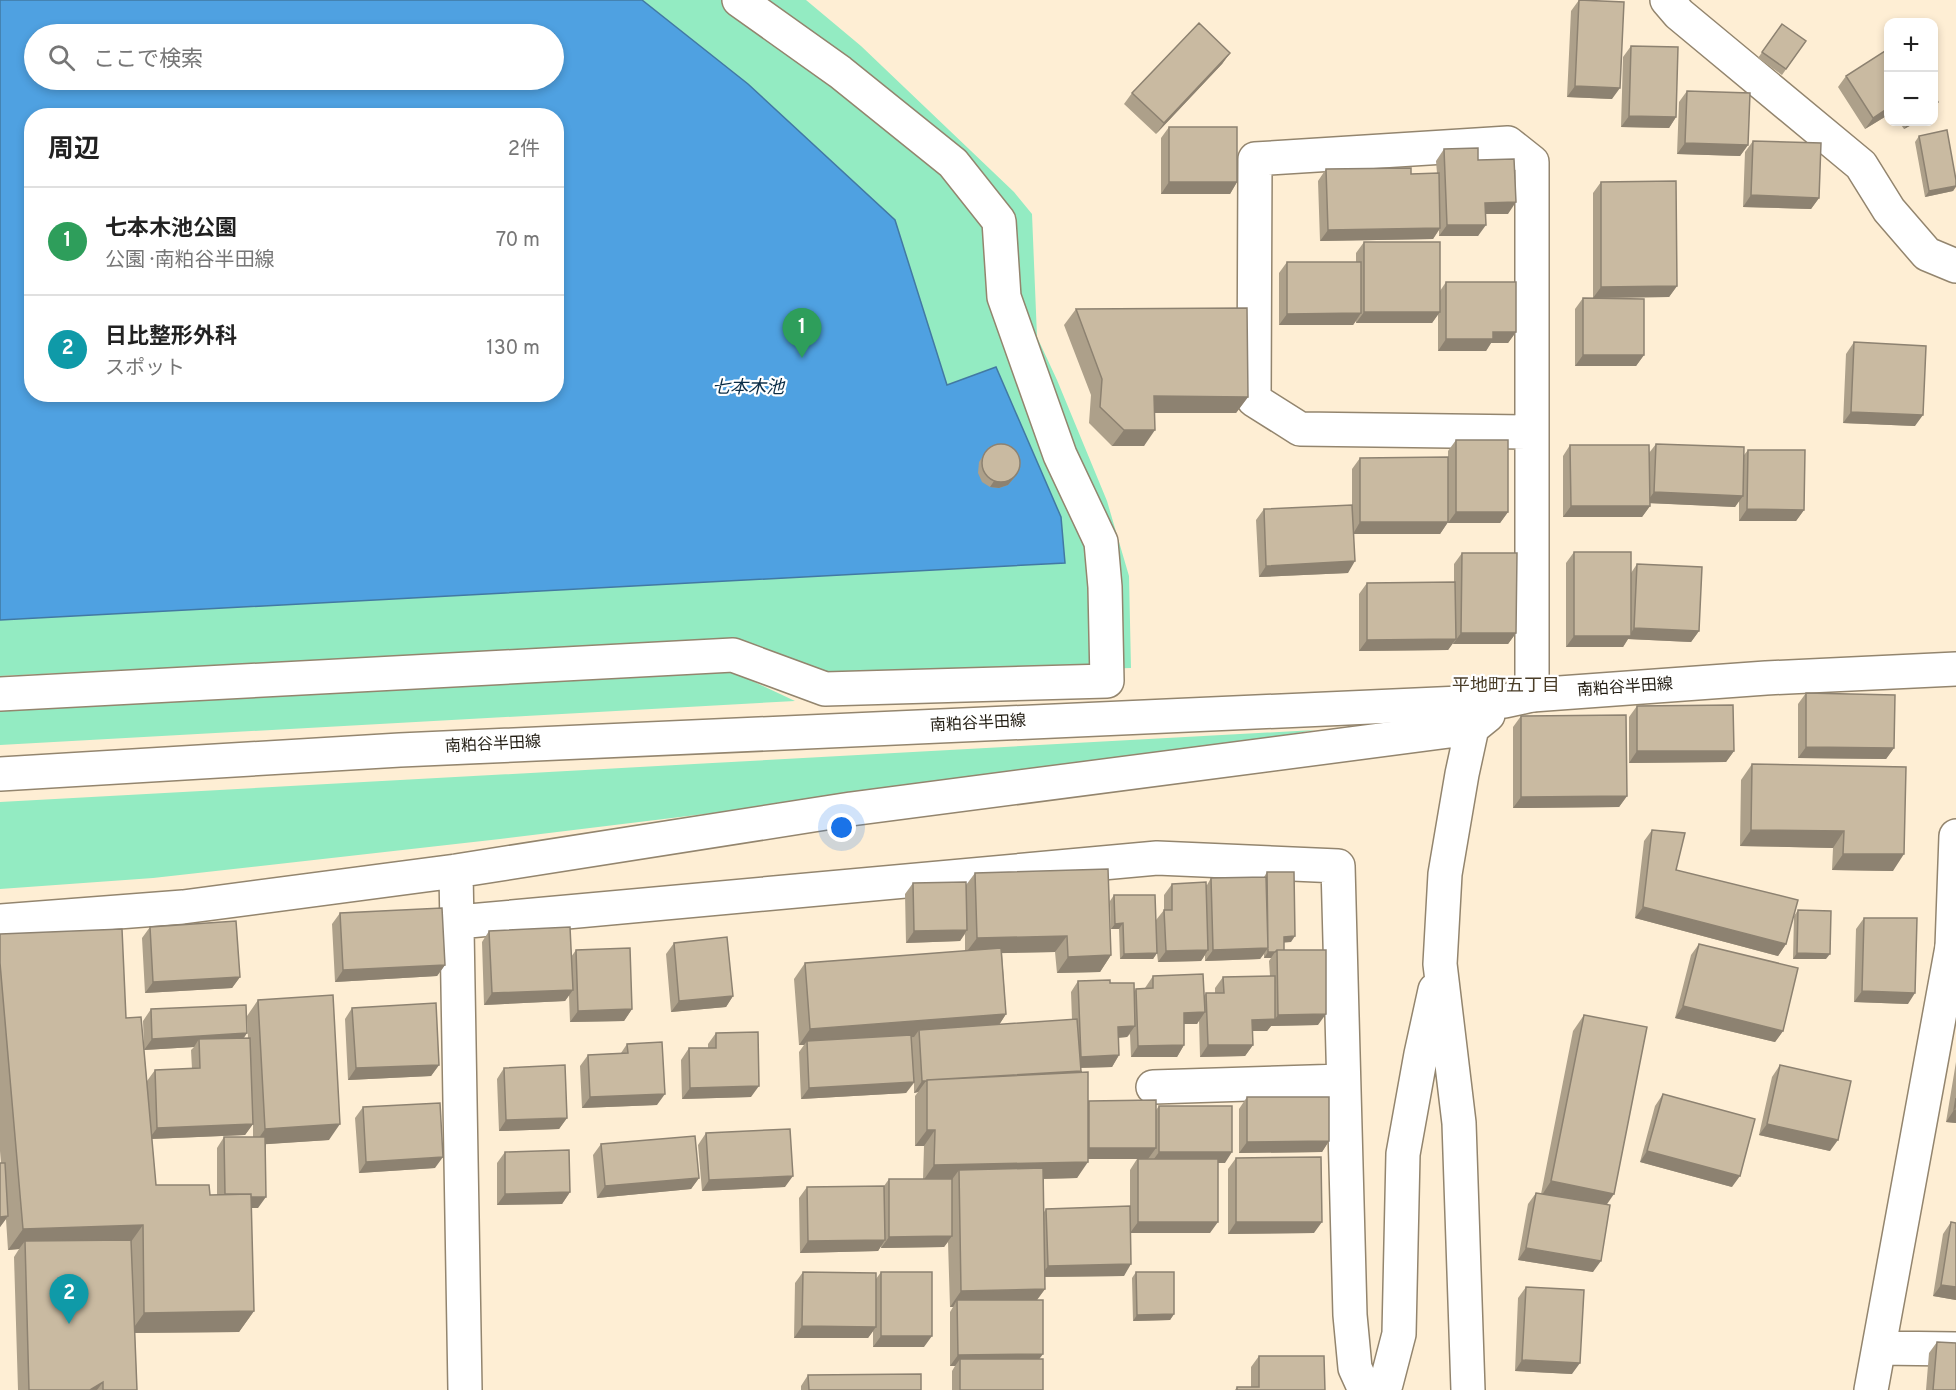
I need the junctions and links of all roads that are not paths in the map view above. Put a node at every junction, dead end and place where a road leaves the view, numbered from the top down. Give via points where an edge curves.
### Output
1 (739, 0) edge
2 (1667, 0) edge
3 (1956, 266) edge
4 (1531, 432) junction
5 (1956, 669) edge
6 (0, 694) edge
7 (1519, 698) junction
8 (1472, 728) junction
9 (0, 774) edge
10 (1956, 836) edge
11 (456, 871) junction
12 (0, 921) edge
13 (458, 922) junction
14 (1954, 949) edge
15 (1440, 964) junction
16 (1343, 1081) junction
17 (1153, 1087) dead end
18 (1879, 1348) junction
19 (1956, 1349) edge
20 (465, 1390) edge
21 (1365, 1390) edge
22 (1381, 1390) edge
23 (1468, 1390) edge
24 (1871, 1390) edge

1 - 6 street via 840,72 953,163 999,221 1004,297 1060,456 1101,542 1107,681 825,689 733,655
2 - 3 street via 1687,22 1861,165 1889,210 1927,254
4 - 4 street via 1532,162 1508,143 1255,159 1254,400 1300,429
4 - 7 street
5 - 7 street, 南粕谷半田線 via 1766,678
7 - 8 street
7 - 9 street, 南粕谷半田線 via 411,749
8 - 11 street via 851,809
8 - 15 street via 1445,874
10 - 14 street
11 - 12 street via 183,906
11 - 13 street
13 - 16 street via 1157,858 1338,866
13 - 20 street
14 - 18 street
15 - 22 street via 1403,1154 1399,1334
15 - 23 street via 1459,1123
16 - 17 street
16 - 21 street via 1350,1315 1355,1368
18 - 19 street
18 - 24 street

